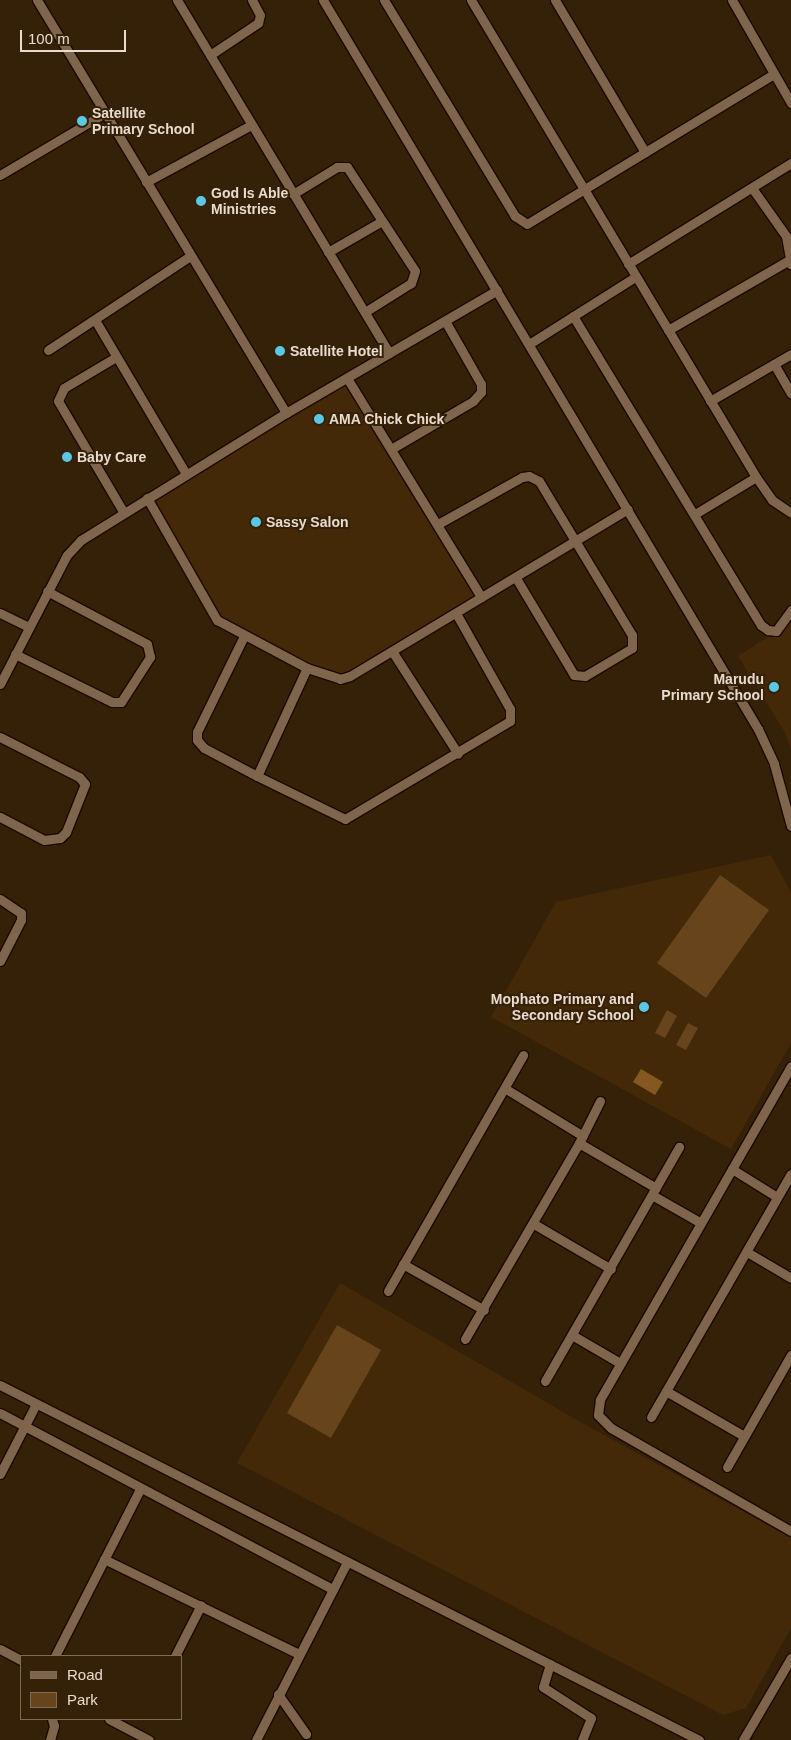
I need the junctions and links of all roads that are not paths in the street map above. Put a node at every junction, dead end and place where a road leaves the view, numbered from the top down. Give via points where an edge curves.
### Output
1 (37, 0) edge
2 (177, 0) edge
3 (252, 0) edge
4 (323, 0) edge
5 (384, 0) edge
6 (471, 0) edge
7 (556, 0) edge
8 (732, 0) edge
9 (210, 55) junction
10 (774, 74) junction
11 (791, 102) edge
12 (105, 113) junction
13 (251, 125) junction
14 (645, 152) junction
15 (791, 163) edge
16 (2, 171) edge
17 (146, 182) junction
18 (752, 188) junction
19 (585, 191) junction
20 (293, 194) junction
21 (382, 221) junction
22 (328, 252) junction
23 (190, 256) junction
24 (790, 263) edge
25 (628, 264) junction
26 (635, 277) junction
27 (497, 290) junction
28 (365, 312) junction
29 (573, 316) junction
30 (95, 320) junction
31 (445, 321) junction
32 (668, 330) junction
33 (528, 344) junction
34 (48, 350) dead end
35 (389, 353) junction
36 (791, 354) edge
37 (116, 357) junction
38 (774, 364) junction
39 (347, 378) junction
40 (791, 394) edge
41 (710, 401) junction
42 (286, 413) junction
43 (391, 449) junction
44 (186, 474) junction
45 (756, 477) junction
46 (147, 498) junction
47 (628, 509) junction
48 (124, 513) junction
49 (791, 513) edge
50 (694, 514) junction
51 (438, 524) junction
52 (578, 540) junction
53 (516, 578) junction
54 (47, 591) junction
55 (481, 597) junction
56 (791, 610) edge
57 (0, 613) edge
58 (456, 613) junction
59 (29, 627) junction
60 (244, 636) junction
61 (392, 651) junction
62 (15, 654) junction
63 (307, 668) junction
64 (0, 684) edge
65 (0, 737) edge
66 (458, 754) junction
67 (257, 776) junction
68 (0, 817) edge
69 (791, 826) edge
70 (0, 899) edge
71 (0, 961) edge
72 (523, 1055) dead end
73 (791, 1066) edge
74 (506, 1089) junction
75 (600, 1101) dead end
76 (581, 1139) junction
77 (679, 1147) dead end
78 (732, 1169) junction
79 (791, 1174) edge
80 (654, 1191) junction
81 (778, 1197) junction
82 (701, 1223) junction
83 (534, 1224) junction
84 (747, 1252) junction
85 (403, 1264) junction
86 (611, 1269) junction
87 (791, 1278) edge
88 (388, 1291) dead end
89 (484, 1310) junction
90 (572, 1335) junction
91 (465, 1339) dead end
92 (791, 1355) edge
93 (620, 1363) junction
94 (545, 1381) dead end
95 (0, 1385) edge
96 (666, 1391) junction
97 (36, 1404) junction
98 (0, 1413) edge
99 (651, 1417) dead end
100 (25, 1426) junction
101 (744, 1436) junction
102 (726, 1467) dead end
103 (0, 1474) edge
104 (140, 1489) junction
105 (791, 1531) edge
106 (104, 1558) junction
107 (347, 1562) junction
108 (333, 1589) junction
109 (201, 1605) junction
110 (0, 1649) edge
111 (299, 1654) junction
112 (56, 1655) edge
113 (176, 1655) edge
114 (791, 1658) edge
115 (20, 1659) edge
116 (550, 1664) junction
117 (278, 1694) junction
118 (52, 1720) edge
119 (111, 1720) edge
120 (306, 1734) dead end
121 (50, 1740) edge
122 (149, 1740) edge
123 (256, 1740) edge
124 (582, 1740) edge
125 (699, 1740) edge
126 (745, 1740) edge

1 - 12 street
2 - 9 street
3 - 9 street via 260,15 258,23
4 - 27 street
5 - 19 street via 518,219 527,224 534,222
6 - 19 street
7 - 14 street
8 - 10 street
9 - 13 street
10 - 11 street
10 - 14 street
12 - 16 street
12 - 17 street
13 - 17 street
13 - 20 street
14 - 19 street
15 - 18 street
17 - 23 street
18 - 24 street via 786,236
18 - 25 street
19 - 25 street
20 - 21 street via 337,167 345,166
20 - 22 street
21 - 22 street
21 - 28 street via 416,277 412,283
22 - 28 street
23 - 30 street
23 - 42 street
24 - 32 street
25 - 26 street
26 - 29 street
26 - 32 street
27 - 31 street
27 - 33 street
28 - 35 street
29 - 33 street
29 - 50 street
30 - 34 street
30 - 37 street
31 - 35 street
31 - 43 street via 481,384 481,392 474,401
32 - 41 street
33 - 47 street
35 - 39 street
36 - 38 street
37 - 44 street
37 - 48 street via 64,388 58,400
38 - 40 street
38 - 41 street
39 - 42 street
39 - 43 street
41 - 45 street
42 - 44 street
43 - 51 street
44 - 46 street
45 - 49 street via 772,500
45 - 50 street
46 - 48 street
46 - 60 street via 210,611 217,620
47 - 52 street
47 - 69 street via 758,729 774,764
48 - 54 street via 73,547
50 - 56 street via 763,627 776,631
51 - 52 street via 529,476 542,484
51 - 55 street
52 - 53 street
52 - 53 street via 634,641 632,648 582,677 571,672
53 - 55 street
54 - 59 street
54 - 62 street via 147,644 150,657 121,702 112,702
55 - 58 street
57 - 59 street
58 - 61 street
58 - 66 street via 512,715 508,723
59 - 62 street
60 - 63 street
60 - 67 street via 197,732 204,748
61 - 63 street via 340,679
61 - 66 street
62 - 64 street
63 - 67 street
65 - 68 street via 79,777 85,784 66,832 52,841
66 - 67 street via 345,819
70 - 71 street via 21,914 21,920
72 - 74 street
73 - 78 street
74 - 76 street
74 - 85 street
75 - 76 street
76 - 80 street
76 - 83 street
77 - 80 street
78 - 81 street
78 - 82 street
79 - 81 street
80 - 82 street
80 - 86 street
81 - 84 street
82 - 93 street
83 - 86 street
83 - 89 street
84 - 87 street
84 - 96 street
85 - 88 street
85 - 89 street
86 - 90 street
89 - 91 street
90 - 93 street
90 - 94 street
92 - 101 street
93 - 105 street via 600,1400 598,1414 604,1423
95 - 97 street
96 - 99 street
96 - 101 street
97 - 100 street
97 - 107 street
98 - 100 street
100 - 103 street
100 - 104 street
101 - 102 street
104 - 106 street
104 - 108 street
106 - 109 street
106 - 112 street
107 - 108 street
107 - 116 street
108 - 111 street
109 - 111 street
109 - 113 street
110 - 115 street
111 - 117 street
114 - 126 street
116 - 124 street via 543,1687 591,1718
116 - 125 street
117 - 120 street
117 - 123 street
118 - 121 street
119 - 122 street

